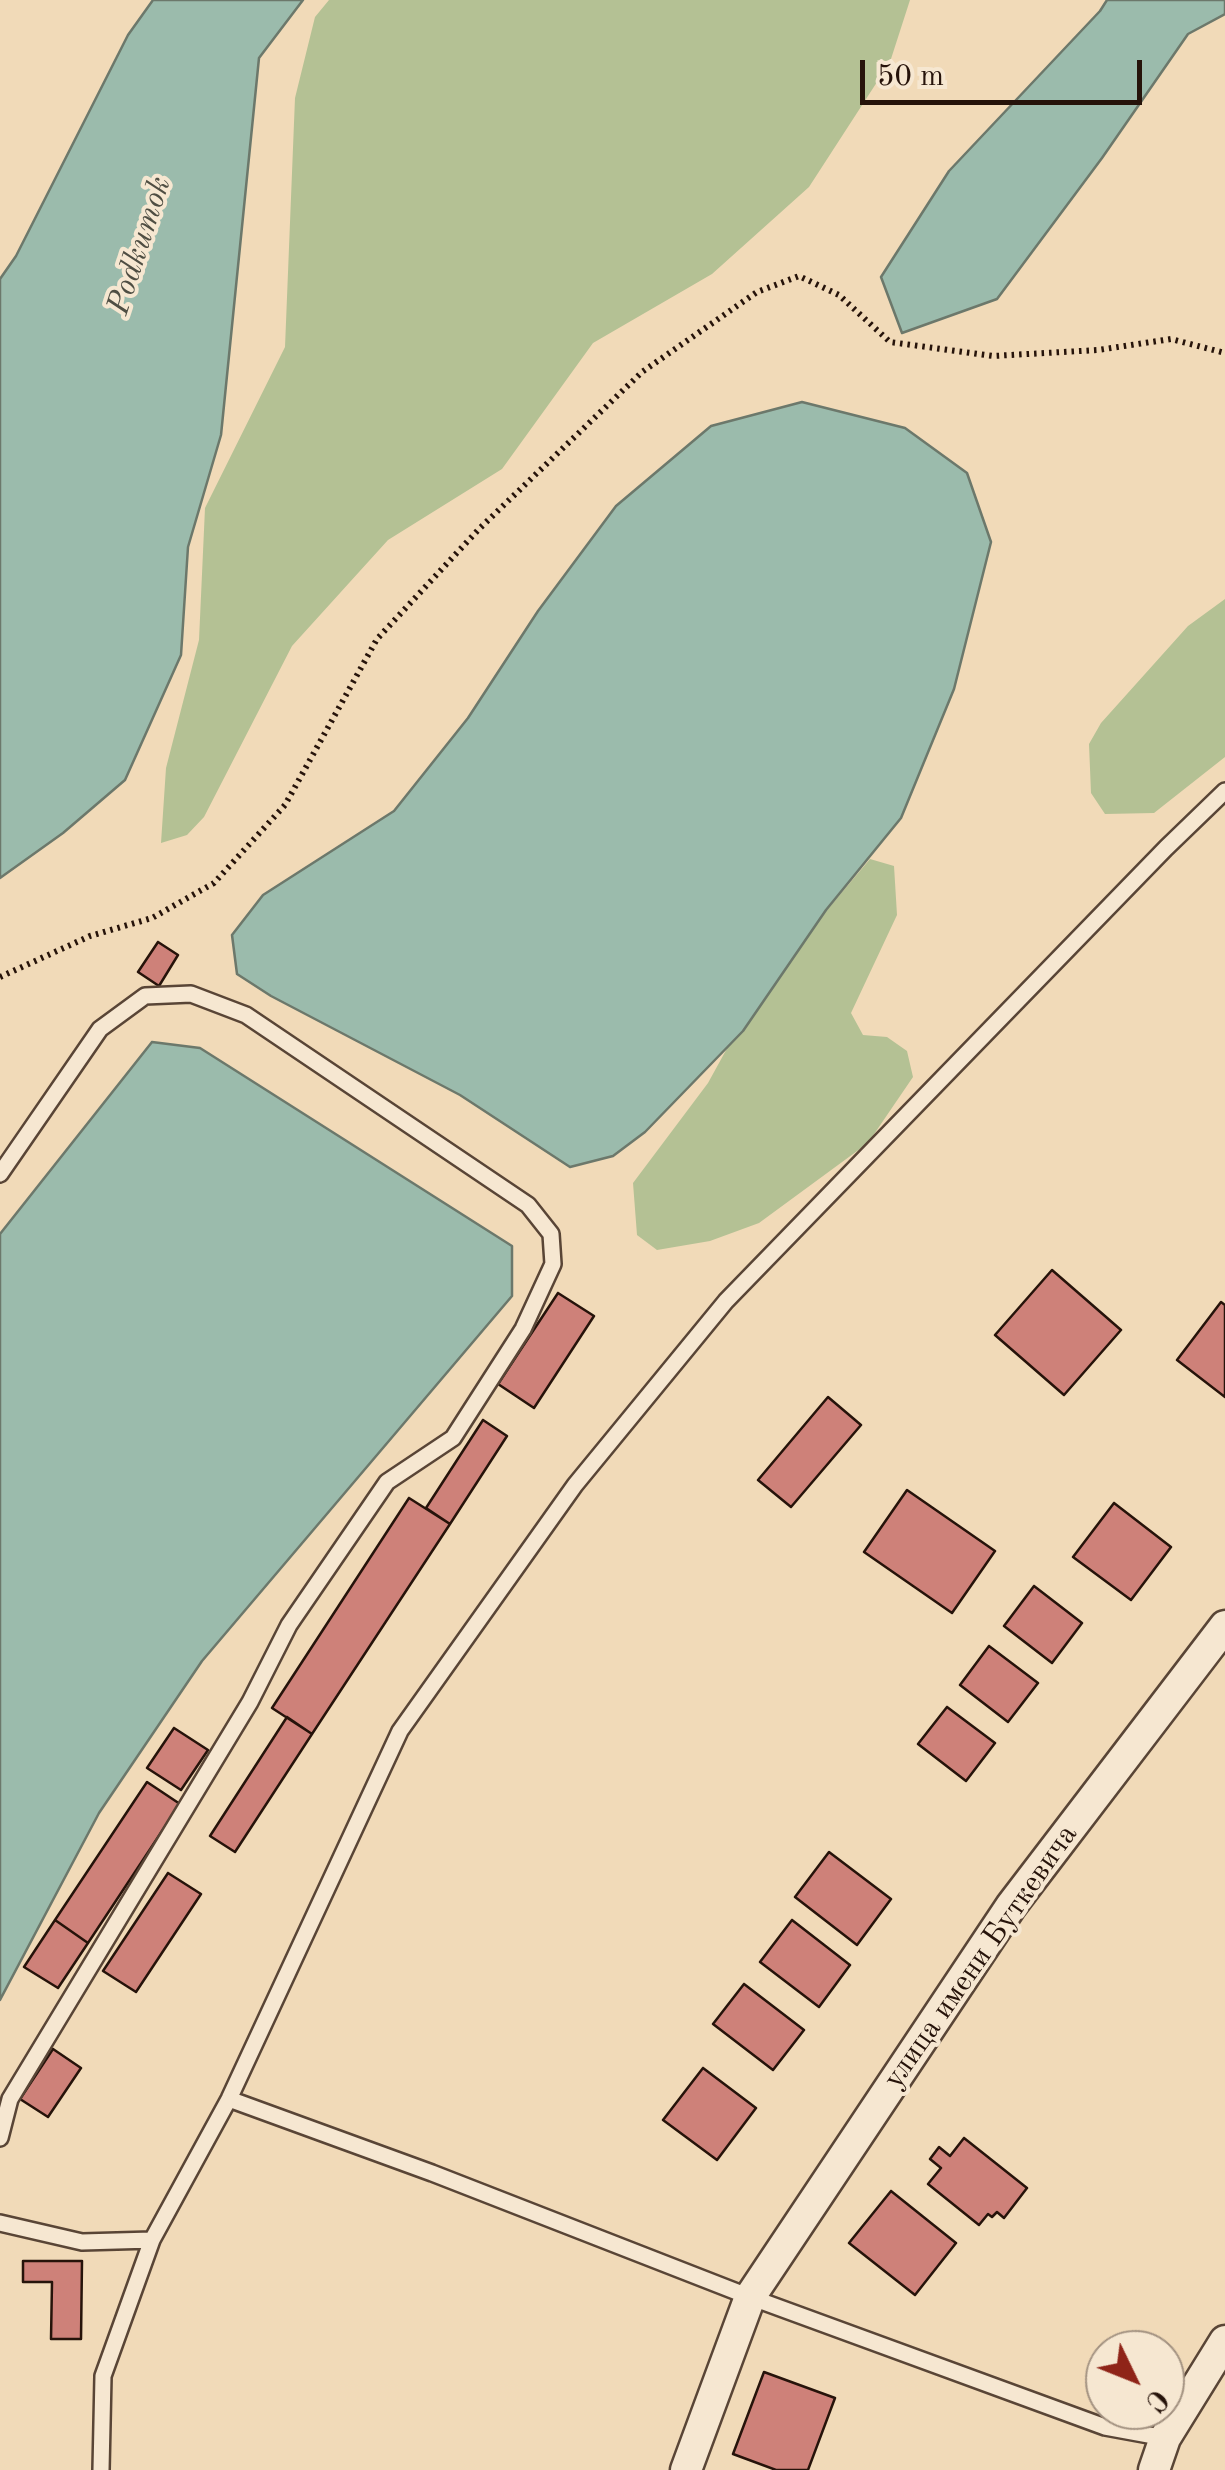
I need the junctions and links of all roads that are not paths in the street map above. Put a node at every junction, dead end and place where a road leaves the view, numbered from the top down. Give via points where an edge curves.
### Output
1 (1225, 792) edge
2 (0, 1174) edge
3 (1225, 1626) edge
4 (228, 2098) junction
5 (0, 2138) edge
6 (0, 2223) edge
7 (152, 2240) junction
8 (750, 2297) junction
9 (1225, 2342) edge
10 (1165, 2438) junction
11 (101, 2470) edge
12 (686, 2470) edge
13 (1154, 2470) edge

1 - 4 lane via 726,1301 574,1484 400,1730
2 - 5 lane via 100,1029 145,996 191,994 246,1015 528,1205 551,1234 554,1264 523,1329 453,1438 387,1482 289,1625 250,1702 10,2099
3 - 8 street, улица имени Буткевича via 1012,1906
4 - 7 lane
4 - 8 lane
6 - 7 lane via 82,2242
7 - 11 lane via 103,2376
8 - 10 lane via 1105,2427
8 - 12 street, улица имени Буткевича
9 - 10 street
10 - 13 street

